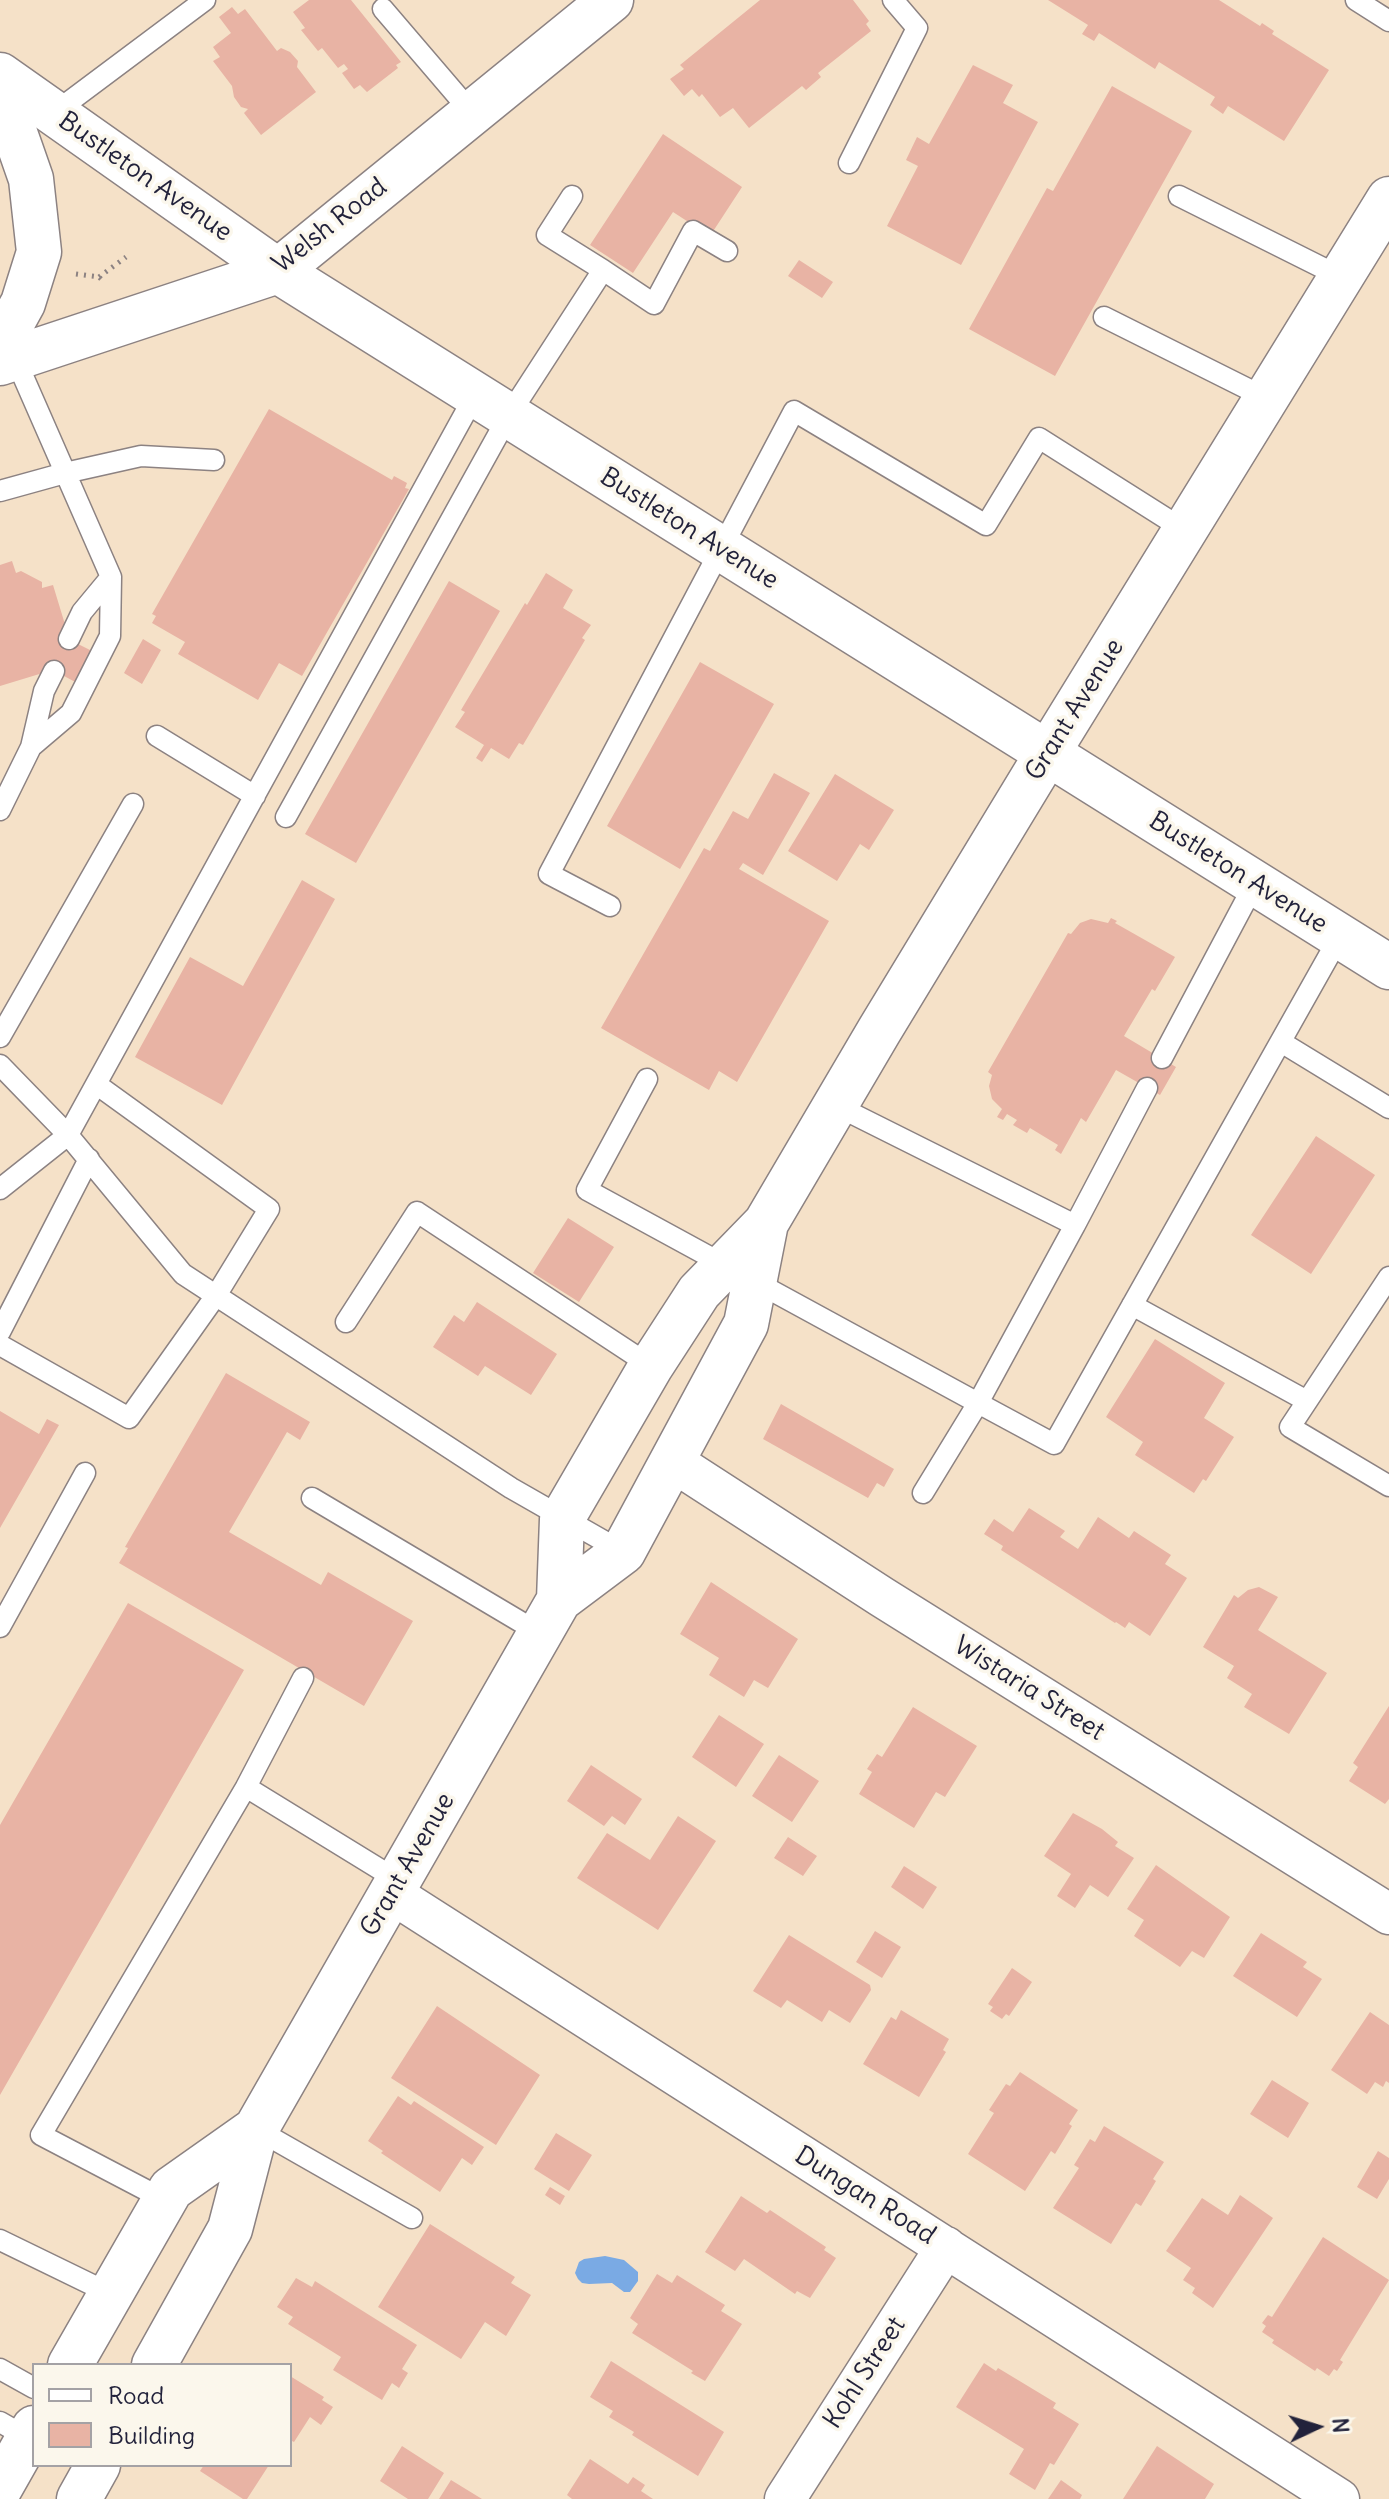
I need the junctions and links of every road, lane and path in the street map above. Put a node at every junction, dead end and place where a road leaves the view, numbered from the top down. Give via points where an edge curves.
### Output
1 (205, 0) edge
2 (611, 0) edge
3 (893, 0) edge
4 (1356, 0) edge
5 (384, 3) edge
6 (1389, 21) edge
7 (0, 75) edge
8 (0, 90) edge
9 (54, 113) junction
10 (472, 113) junction
11 (849, 163) dead end
12 (572, 196) dead end
13 (1179, 196) dead end
14 (1389, 199) edge
15 (727, 251) dead end
16 (126, 257) dead end
17 (603, 270) junction
18 (278, 271) junction
19 (99, 277) dead end
20 (1341, 277) junction
21 (1104, 317) dead end
22 (5, 355) edge
23 (1266, 398) junction
24 (492, 405) junction
25 (214, 460) dead end
26 (65, 473) junction
27 (0, 491) edge
28 (1186, 531) junction
29 (720, 548) junction
30 (111, 577) junction
31 (69, 639) dead end
32 (54, 671) dead end
33 (157, 736) dead end
34 (31, 747) junction
35 (1047, 754) junction
36 (6, 784) edge
37 (255, 796) junction
38 (133, 804) dead end
39 (0, 810) edge
40 (286, 817) dead end
41 (1255, 883) junction
42 (610, 906) dead end
43 (1340, 936) junction
44 (1389, 967) edge
45 (0, 1037) edge
46 (1281, 1042) junction
47 (1162, 1058) dead end
48 (0, 1065) edge
49 (647, 1079) dead end
50 (96, 1084) junction
51 (1147, 1088) dead end
52 (835, 1105) junction
53 (1389, 1108) edge
54 (68, 1135) junction
55 (89, 1159) junction
56 (0, 1189) edge
57 (1075, 1225) junction
58 (740, 1274) junction
59 (1389, 1277) edge
60 (217, 1294) junction
61 (1132, 1305) junction
62 (346, 1322) dead end
63 (0, 1332) edge
64 (0, 1345) edge
65 (651, 1366) junction
66 (1307, 1401) junction
67 (978, 1403) junction
68 (672, 1461) junction
69 (85, 1473) dead end
70 (1389, 1486) edge
71 (923, 1493) dead end
72 (312, 1498) dead end
73 (562, 1519) junction
74 (623, 1552) junction
75 (550, 1617) junction
76 (0, 1627) edge
77 (303, 1678) dead end
78 (246, 1787) junction
79 (395, 1887) junction
80 (1389, 1914) edge
81 (256, 2129) junction
82 (165, 2200) junction
83 (412, 2218) dead end
84 (0, 2240) edge
85 (946, 2247) junction
86 (111, 2294) junction
87 (71, 2363) edge
88 (155, 2363) edge
89 (0, 2369) edge
90 (32, 2387) edge
91 (21, 2429) edge
92 (97, 2467) edge
93 (0, 2488) edge
94 (79, 2499) edge
95 (785, 2499) edge
96 (1339, 2499) edge

1 - 9 lane
2 - 10 main road, Welsh Road
3 - 11 lane via 917,28
4 - 6 lane
5 - 10 lane
7 - 9 main road, Bustleton Avenue
8 - 22 main road via 31,179 39,252
9 - 18 main road, Bustleton Avenue
10 - 18 main road, Welsh Road
12 - 17 lane via 547,235
13 - 20 lane
14 - 20 main road, Grant Avenue
15 - 17 lane via 693,231 654,304
16 - 19 path
17 - 24 lane
18 - 22 main road, Welsh Road
18 - 24 main road, Bustleton Avenue
20 - 23 main road, Grant Avenue
21 - 23 lane
22 - 26 lane
23 - 28 main road, Grant Avenue
24 - 29 main road, Bustleton Avenue
24 - 37 lane
24 - 40 lane
25 - 26 lane via 141,456
26 - 27 lane
26 - 30 lane
28 - 29 lane via 1039,438 986,525 794,411
28 - 35 main road, Grant Avenue
29 - 35 main road, Bustleton Avenue
29 - 42 lane via 549,874
30 - 31 lane via 82,612
30 - 34 lane via 110,636 71,713
32 - 34 lane
33 - 37 lane
34 - 36 lane
35 - 41 main road, Bustleton Avenue
35 - 52 main road, Grant Avenue
36 - 39 lane
37 - 50 lane
38 - 45 lane
41 - 43 main road, Bustleton Avenue
41 - 47 lane
43 - 44 main road, Bustleton Avenue
43 - 46 lane
46 - 53 lane
46 - 61 lane
48 - 54 lane
49 - 58 lane via 587,1190
50 - 54 lane
50 - 60 lane via 269,1209
51 - 57 lane
52 - 57 lane
52 - 58 main road, Grant Avenue
54 - 55 lane
54 - 56 lane
55 - 60 lane via 183,1274
55 - 63 lane
57 - 67 lane
58 - 65 main road, Grant Avenue via 699,1292
58 - 67 lane
58 - 68 main road, Grant Avenue via 746,1324
59 - 66 lane
60 - 64 lane via 129,1418
60 - 73 lane
61 - 66 lane
61 - 67 lane via 1054,1444
62 - 65 lane via 417,1212
65 - 73 main road, Grant Avenue
66 - 70 lane via 1290,1427
67 - 71 lane
68 - 74 main road, Grant Avenue
68 - 80 street, Wistaria Street
69 - 76 lane
72 - 75 lane
73 - 74 lane
73 - 75 main road, Grant Avenue
74 - 75 main road, Grant Avenue
75 - 79 main road, Grant Avenue
77 - 78 lane
78 - 79 lane
78 - 82 lane via 41,2135
79 - 81 main road, Grant Avenue
79 - 85 street, Dungan Road
81 - 82 main road, Grant Avenue via 171,2189
81 - 83 lane
81 - 88 main road, Grant Avenue via 230,2229
82 - 86 main road, Grant Avenue
84 - 86 lane
85 - 95 street, Kohl Street
85 - 96 street, Dungan Road
86 - 87 main road, Grant Avenue
89 - 90 lane
91 - 93 main road
92 - 94 main road

